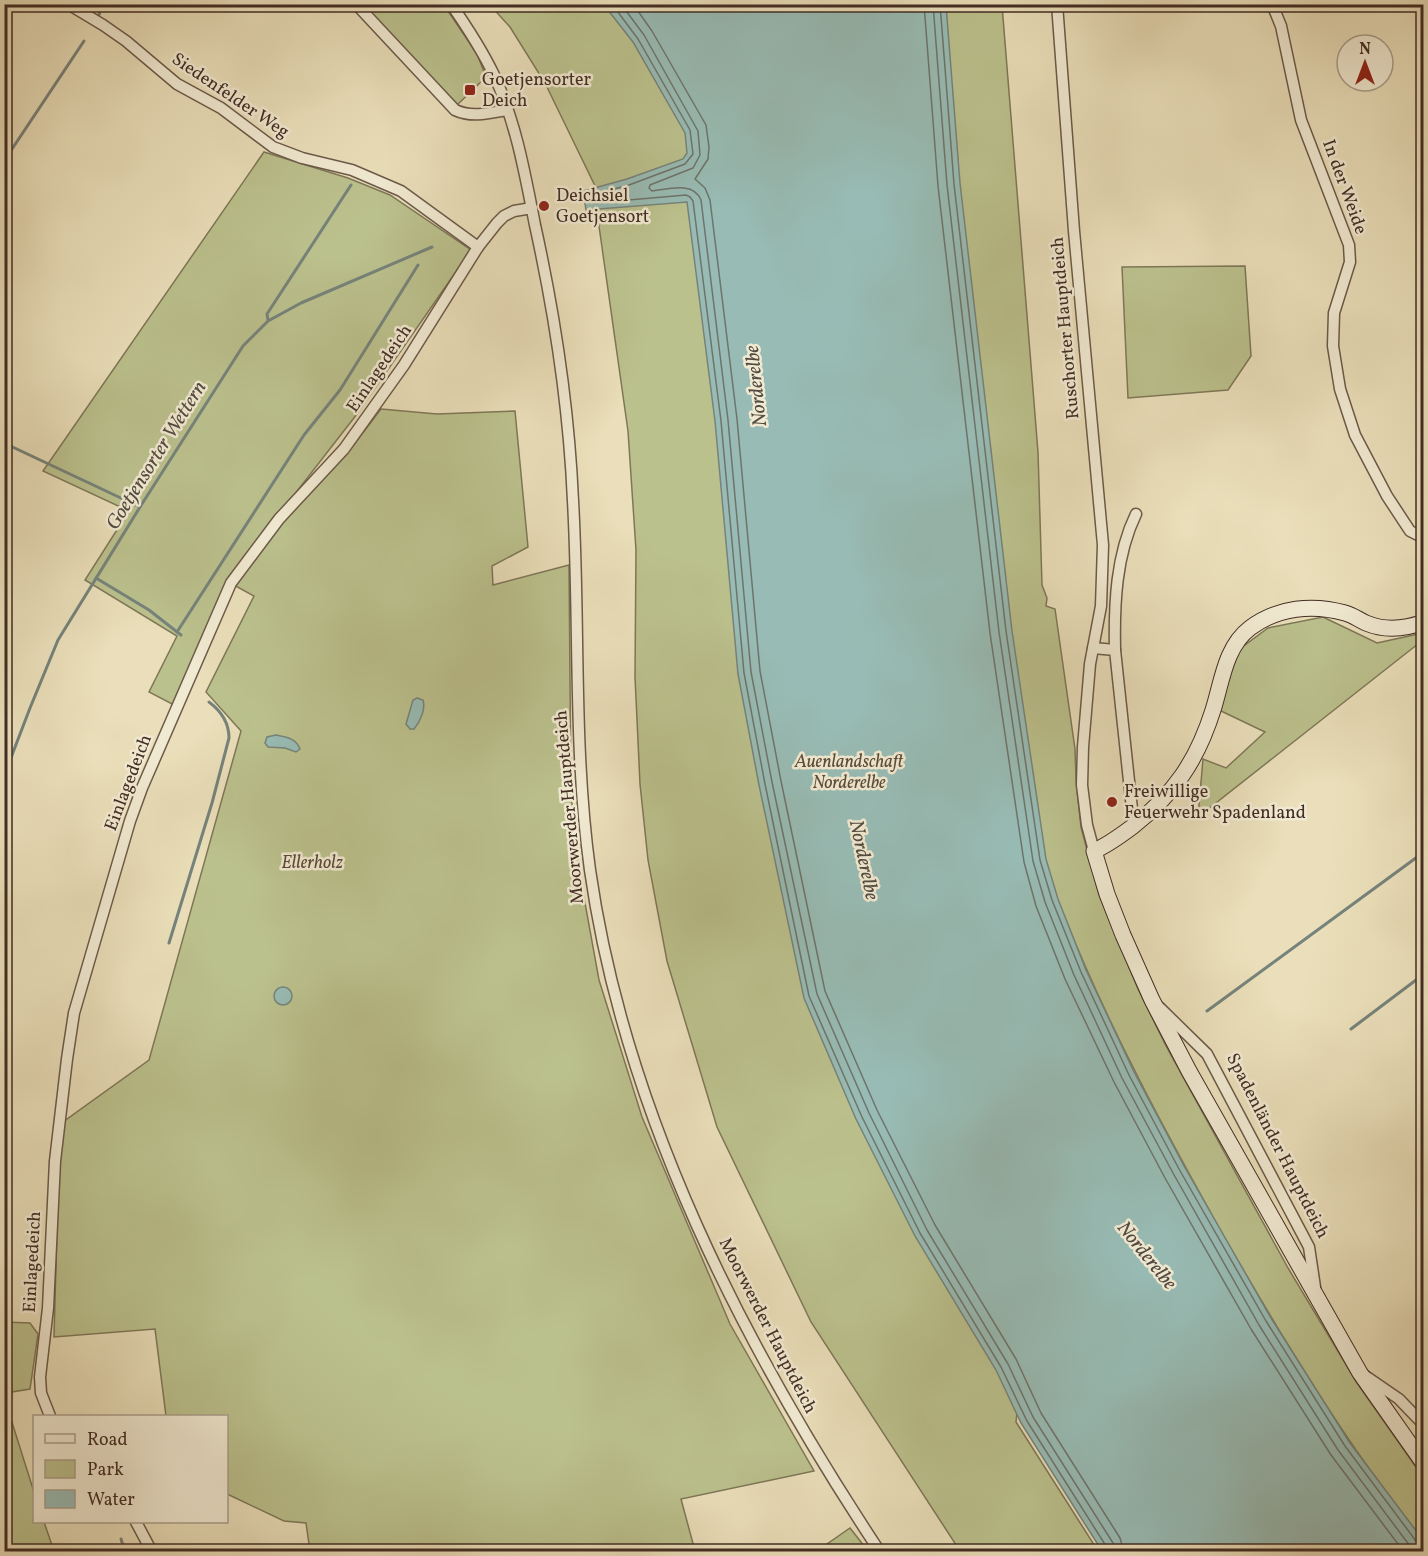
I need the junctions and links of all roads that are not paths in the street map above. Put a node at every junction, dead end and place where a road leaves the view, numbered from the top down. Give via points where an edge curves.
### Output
1 (68, 4) edge
2 (356, 4) edge
3 (451, 4) edge
4 (1057, 4) edge
5 (1272, 4) edge
6 (507, 110) junction
7 (532, 208) junction
8 (478, 247) junction
9 (1136, 514) dead end
10 (1424, 538) edge
11 (1424, 622) edge
12 (1093, 648) junction
13 (1115, 650) junction
14 (1137, 823) junction
15 (1094, 851) junction
16 (1152, 1000) junction
17 (1316, 1297) junction
18 (1360, 1373) junction
19 (50, 1415) edge
20 (1424, 1425) edge
21 (1424, 1464) edge
22 (137, 1523) edge
23 (152, 1551) edge
24 (880, 1551) edge

1 - 8 street, Siedenfelder Weg via 126,41 177,84 221,108 273,147 352,170 401,191
2 - 6 street via 455,110 473,115
3 - 6 street, Moorwerder Hauptdeich via 492,72
4 - 12 street, Ruschorter Hauptdeich via 1103,545 1101,606
5 - 10 street, In der Weide via 1281,26 1301,120 1349,244 1350,262 1334,314 1333,346 1340,389 1355,435 1387,496 1410,531
6 - 7 street, Moorwerder Hauptdeich
7 - 8 street via 504,216
7 - 24 street, Moorwerder Hauptdeich via 555,324 569,438 585,831 598,923 622,1025 662,1137 745,1328 812,1446
8 - 19 street, Einlagedeich via 404,365 344,449 279,519 231,583 142,788 79,994 67,1059 55,1161 48,1308 40,1377
9 - 13 street via 1121,556
11 - 14 street via 1392,629 1324,608 1305,608 1270,616 1249,628 1227,660 1213,711 1193,760 1167,796
12 - 13 street
12 - 15 street, Ruschorter Hauptdeich via 1082,785
13 - 14 street via 1132,809
14 - 15 street
15 - 16 street, Spadenländer Hauptdeich via 1107,894
16 - 17 street, Spadenländer Hauptdeich
16 - 17 street, Spadenländer Hauptdeich via 1207,1054 1309,1247
17 - 18 street, Spadenländer Hauptdeich
18 - 20 street via 1399,1399
18 - 21 street, Spadenländer Hauptdeich
22 - 23 street

